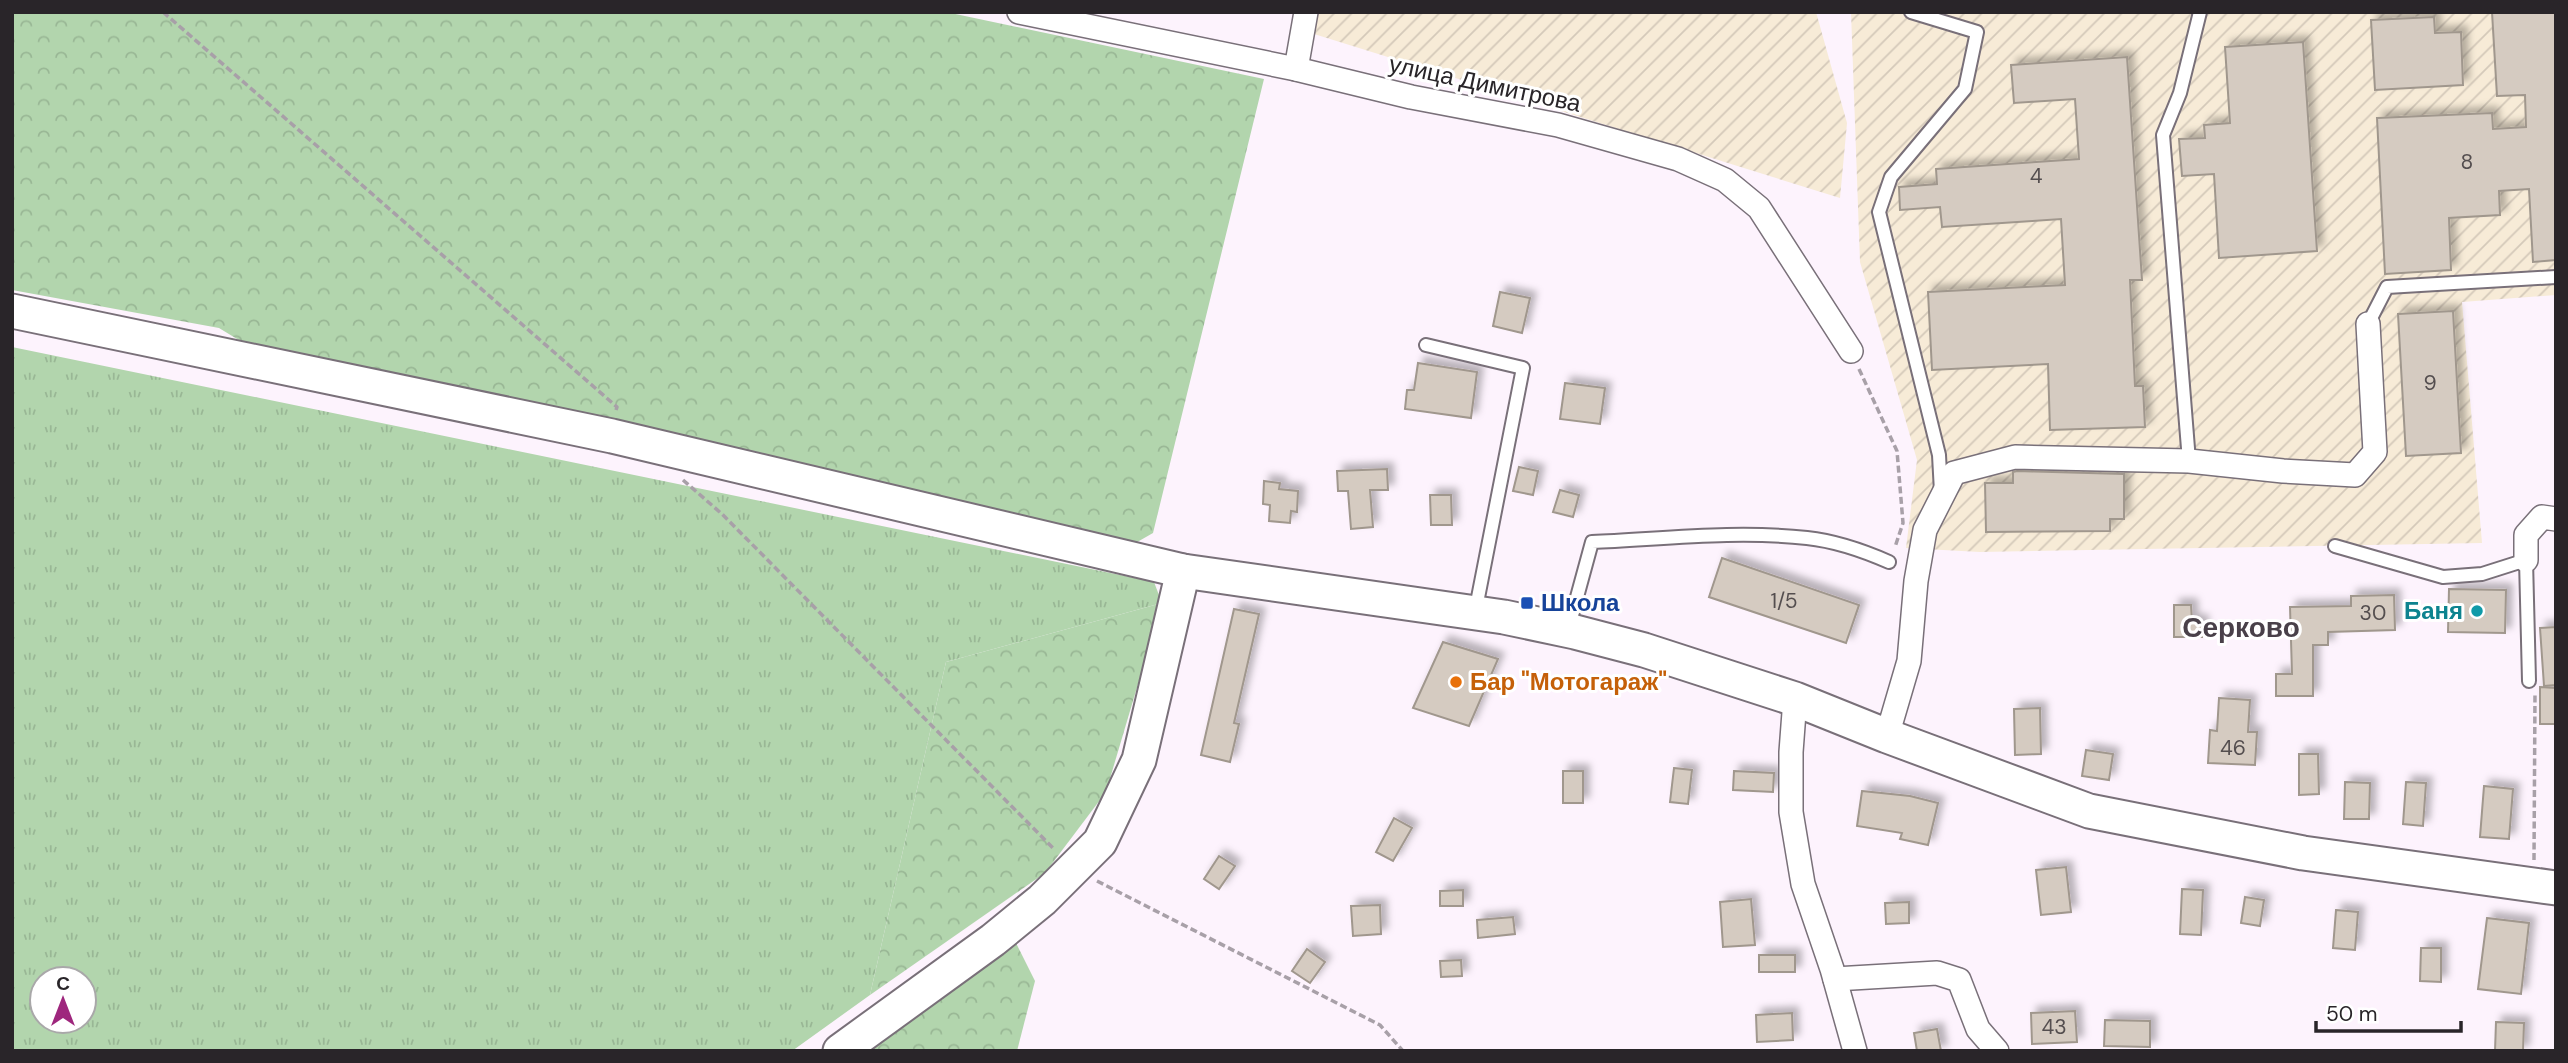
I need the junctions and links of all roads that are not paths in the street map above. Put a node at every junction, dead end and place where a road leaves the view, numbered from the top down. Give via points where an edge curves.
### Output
1 (1019, 12) edge
2 (1306, 12) edge
3 (1912, 12) edge
4 (2200, 12) edge
5 (1296, 69) junction
6 (2556, 277) edge
7 (12, 311) edge
8 (2368, 324) joint
9 (1426, 345) dead end
10 (1851, 351) road end
11 (2189, 461) junction
12 (1941, 495) junction
13 (2556, 519) edge
14 (2335, 546) dead end
15 (2526, 560) junction
16 (1889, 562) road end
17 (1183, 571) junction
18 (1475, 613) junction
19 (1568, 631) junction
20 (2529, 681) road end
21 (1795, 699) junction
22 (1887, 736) junction
23 (2545, 876) edge
24 (1835, 979) junction
25 (840, 1051) edge
26 (1855, 1051) edge
27 (1997, 1051) edge

1 - 5 street, улица Димитрова
2 - 5 street
3 - 12 lane via 1978,32 1965,89 1891,177 1878,212 1939,455
4 - 11 lane via 2180,93 2163,135
5 - 10 street, улица Димитрова via 1558,125 1678,159 1725,180 1759,208
6 - 8 lane via 2387,287
7 - 17 main road via 612,436
8 - 11 street via 2375,452 2355,475
9 - 18 lane via 1523,368
11 - 12 street via 2015,457 1954,473
12 - 22 street via 1925,530 1909,661
13 - 15 street via 2542,517 2526,535
14 - 15 lane via 2443,577 2482,574
15 - 20 lane
16 - 19 lane via 1808,538 1592,542
17 - 18 main road
17 - 25 main road via 1139,761 1100,842 1042,900 993,940
18 - 19 main road
19 - 21 main road via 1644,650
21 - 22 main road
21 - 24 street via 1791,812 1803,884
22 - 23 main road via 2089,811 2303,853
24 - 26 street
24 - 27 street via 1937,973 1959,980 1978,1030

